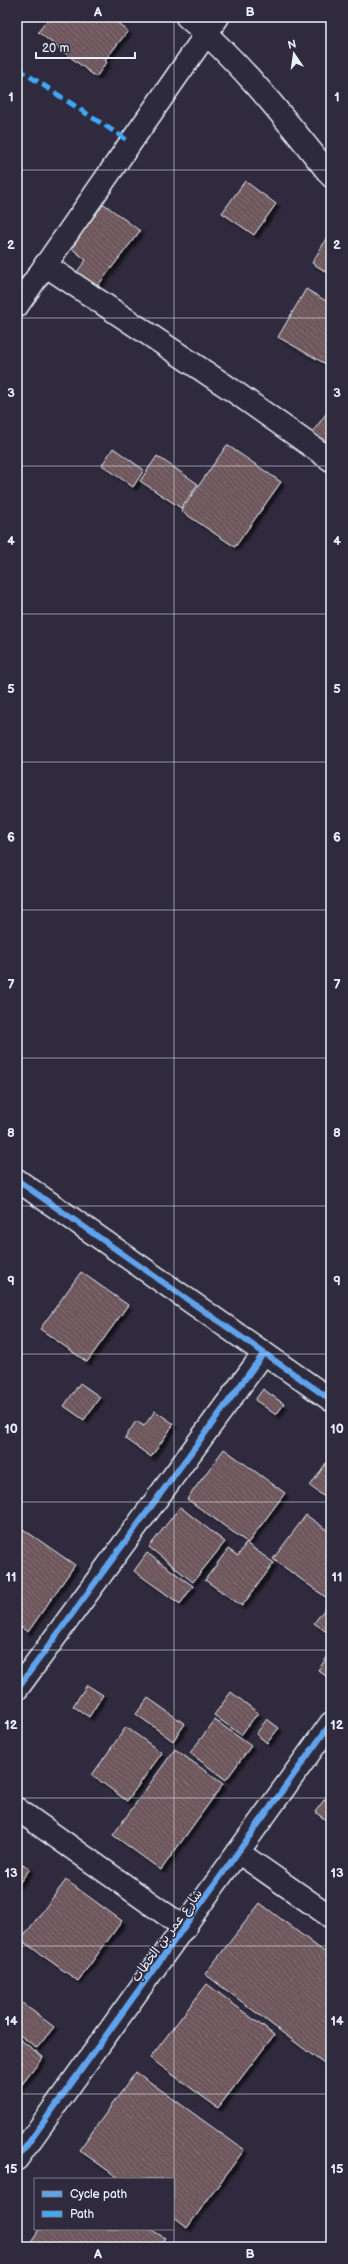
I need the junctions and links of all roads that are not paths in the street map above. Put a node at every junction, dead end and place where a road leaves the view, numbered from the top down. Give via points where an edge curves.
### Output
1 (187, 17) edge
2 (212, 25) edge
3 (331, 176) edge
4 (45, 264) junction
5 (17, 306) edge
6 (331, 460) edge
7 (17, 1180) edge
8 (264, 1353) junction
9 (331, 1400) edge
10 (17, 1689) edge
11 (331, 1723) edge
12 (17, 1809) edge
13 (238, 1852) junction
14 (331, 1917) edge
15 (185, 1928) junction
16 (17, 2159) edge

1 - 2 street
2 - 3 street
2 - 4 street
4 - 5 street
4 - 6 street
7 - 8 street
8 - 9 street
8 - 10 street
11 - 13 street, شارع عمر بن الخطاب
12 - 15 street
13 - 14 street
13 - 15 street, شارع عمر بن الخطاب
15 - 16 street, شارع عمر بن الخطاب

